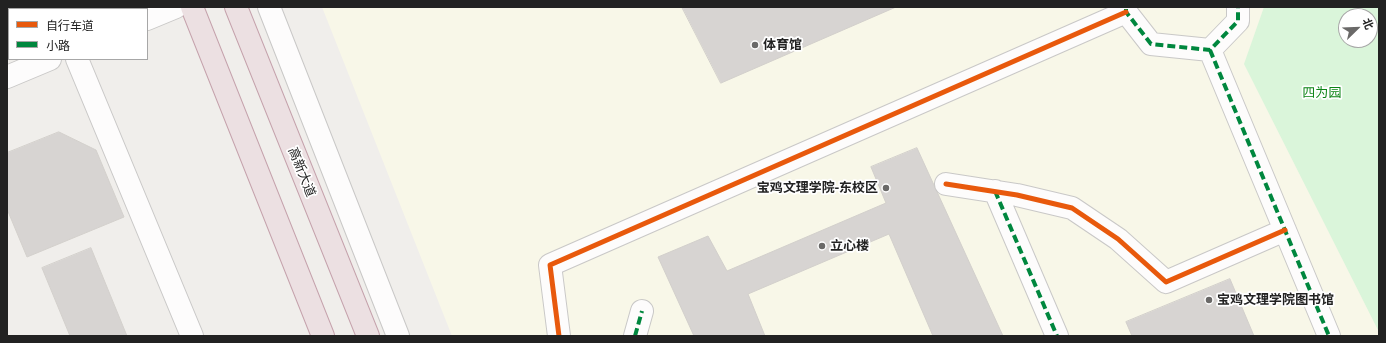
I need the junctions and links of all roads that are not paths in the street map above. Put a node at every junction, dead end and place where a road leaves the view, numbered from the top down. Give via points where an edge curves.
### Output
1 (176, 7) edge
2 (192, 7) edge
3 (236, 7) edge
4 (269, 7) edge
5 (1238, 7) edge
6 (1126, 9) edge
7 (148, 19) edge
8 (1210, 50) junction
9 (48, 60) edge
10 (77, 60) edge
11 (7, 77) edge
12 (946, 184) dead end
13 (994, 191) junction
14 (1285, 230) junction
15 (642, 311) dead end
16 (192, 336) edge
17 (323, 336) edge
18 (368, 336) edge
19 (398, 336) edge
20 (559, 336) edge
21 (635, 336) edge
22 (1057, 336) edge
23 (1329, 336) edge

1 - 7 street
2 - 17 highway
3 - 18 highway, 高新大道
4 - 19 street
5 - 8 street via 1238,21
6 - 8 street via 1151,44
6 - 20 street via 550,265
8 - 14 street
9 - 11 street
10 - 16 street
12 - 13 street
13 - 14 street via 1072,208 1118,239 1166,282
13 - 22 street
14 - 23 street
15 - 21 street

